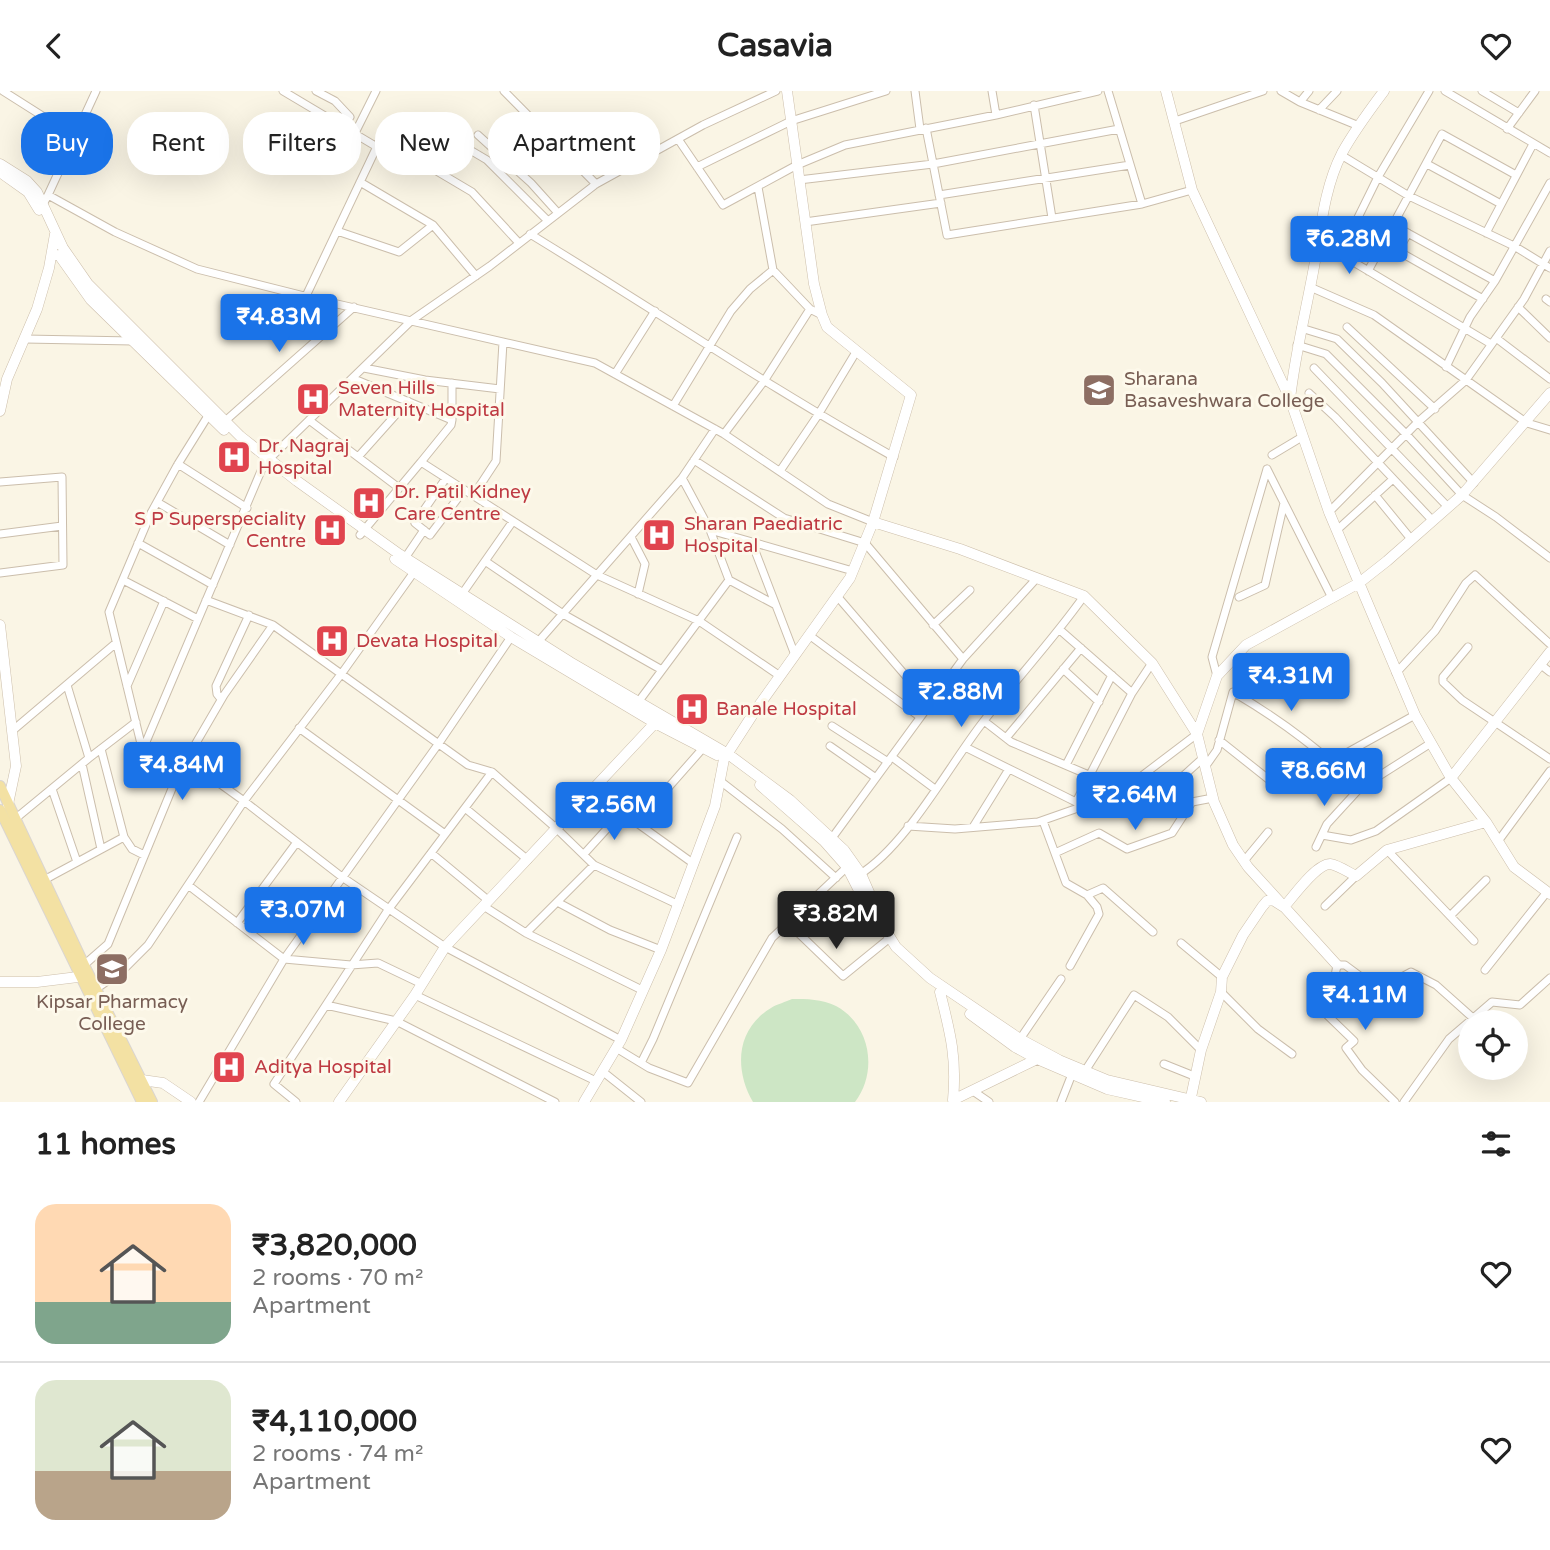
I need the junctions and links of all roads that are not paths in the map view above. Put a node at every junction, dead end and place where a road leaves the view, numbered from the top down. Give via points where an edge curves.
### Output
1 (3, 91) edge
2 (96, 91) edge
3 (283, 91) edge
4 (316, 91) edge
5 (376, 91) edge
6 (503, 91) edge
7 (776, 91) edge
8 (787, 91) edge
9 (886, 91) edge
10 (915, 91) edge
11 (992, 91) edge
12 (1098, 91) edge
13 (1108, 91) edge
14 (1166, 91) edge
15 (1263, 91) edge
16 (1281, 91) edge
17 (1309, 91) edge
18 (1337, 91) edge
19 (1384, 91) edge
20 (1429, 91) edge
21 (1445, 91) edge
22 (1535, 91) edge
23 (1485, 92) edge
24 (1241, 94) edge
25 (1300, 102) junction
26 (1034, 105) junction
27 (1319, 110) junction
28 (36, 112) edge
29 (86, 112) edge
30 (319, 112) edge
31 (345, 112) edge
32 (1519, 113) junction
33 (996, 115) junction
34 (361, 121) edge
35 (791, 121) junction
36 (1175, 121) junction
37 (1359, 126) junction
38 (923, 129) junction
39 (1119, 129) junction
40 (1507, 129) junction
41 (478, 135) dead end
42 (678, 139) junction
43 (1040, 144) junction
44 (1533, 144) junction
45 (375, 151) edge
46 (474, 152) edge
47 (1550, 153) edge
48 (1341, 155) junction
49 (0, 164) edge
50 (933, 164) junction
51 (1427, 164) junction
52 (1130, 165) junction
53 (797, 166) junction
54 (697, 167) junction
55 (0, 172) edge
56 (56, 175) edge
57 (443, 175) edge
58 (1517, 175) junction
59 (1378, 177) junction
60 (1045, 179) junction
61 (799, 180) junction
62 (360, 182) junction
63 (1550, 183) edge
64 (596, 184) junction
65 (758, 187) junction
66 (1192, 190) junction
67 (1409, 196) junction
68 (940, 199) junction
69 (43, 203) junction
70 (1142, 204) junction
71 (1501, 204) junction
72 (558, 213) junction
73 (1052, 218) junction
74 (548, 221) junction
75 (805, 222) junction
76 (433, 225) junction
77 (1393, 225) junction
78 (337, 231) junction
79 (1408, 233) junction
80 (1486, 233) junction
81 (530, 235) junction
82 (54, 239) junction
83 (519, 243) junction
84 (1514, 246) junction
85 (1550, 251) edge
86 (1547, 266) edge
87 (773, 269) junction
88 (1368, 271) junction
89 (476, 276) junction
90 (1495, 281) junction
91 (1310, 287) junction
92 (306, 296) junction
93 (1483, 299) junction
94 (354, 307) junction
95 (1518, 307) junction
96 (810, 309) junction
97 (655, 311) junction
98 (822, 315) junction
99 (412, 320) junction
100 (1347, 327) dead end
101 (1301, 328) junction
102 (1465, 328) junction
103 (136, 338) junction
104 (1550, 338) edge
105 (25, 339) junction
106 (1494, 341) junction
107 (503, 342) junction
108 (1297, 345) junction
109 (709, 346) junction
110 (856, 352) junction
111 (1446, 367) junction
112 (364, 368) junction
113 (1314, 368) dead end
114 (615, 374) junction
115 (354, 379) junction
116 (1550, 379) edge
117 (1466, 380) junction
118 (764, 381) junction
119 (452, 383) junction
120 (500, 389) junction
121 (1309, 393) dead end
122 (1550, 393) edge
123 (1290, 399) junction
124 (408, 401) junction
125 (673, 406) junction
126 (1435, 408) junction
127 (0, 411) edge
128 (210, 413) junction
129 (818, 415) junction
130 (309, 420) junction
131 (452, 420) junction
132 (224, 422) junction
133 (1418, 422) junction
134 (1527, 423) junction
135 (715, 429) junction
136 (1550, 430) edge
137 (724, 433) junction
138 (1406, 434) junction
139 (1301, 437) junction
140 (1392, 448) junction
141 (1272, 455) dead end
142 (358, 457) junction
143 (894, 457) junction
144 (694, 460) junction
145 (266, 462) junction
146 (421, 462) junction
147 (1377, 462) junction
148 (178, 464) junction
149 (780, 471) junction
150 (446, 478) junction
151 (682, 478) junction
152 (1393, 479) junction
153 (0, 482) edge
154 (1474, 482) junction
155 (398, 488) junction
156 (464, 490) junction
157 (1375, 495) junction
158 (1462, 495) junction
159 (473, 496) junction
160 (157, 502) junction
161 (1284, 503) junction
162 (1448, 507) junction
163 (247, 508) junction
164 (1329, 512) junction
165 (1432, 520) junction
166 (513, 521) junction
167 (873, 522) junction
168 (62, 526) junction
169 (424, 530) junction
170 (710, 530) junction
171 (1337, 530) junction
172 (362, 532) junction
173 (0, 534) edge
174 (631, 537) junction
175 (1411, 539) junction
176 (138, 543) junction
177 (752, 543) junction
178 (864, 543) junction
179 (230, 545) junction
180 (405, 558) junction
181 (1550, 558) edge
182 (485, 561) junction
183 (416, 569) junction
184 (853, 571) junction
185 (0, 573) edge
186 (597, 575) junction
187 (1037, 578) junction
188 (123, 580) junction
189 (729, 580) junction
190 (1359, 583) junction
191 (213, 585) junction
192 (970, 590) dead end
193 (462, 594) junction
194 (638, 594) junction
195 (837, 596) junction
196 (1084, 596) junction
197 (1239, 597) dead end
198 (1332, 599) junction
199 (206, 600) junction
200 (164, 601) junction
201 (774, 605) junction
202 (563, 614) junction
203 (249, 615) junction
204 (198, 619) junction
205 (699, 621) junction
206 (0, 625) edge
207 (273, 625) junction
208 (933, 625) junction
209 (1060, 630) junction
210 (810, 635) junction
211 (511, 637) junction
212 (538, 642) junction
213 (117, 643) junction
214 (1550, 644) edge
215 (1468, 647) dead end
216 (1081, 648) junction
217 (1550, 652) edge
218 (795, 655) junction
219 (963, 659) junction
220 (1152, 663) junction
221 (1541, 665) junction
222 (1063, 669) junction
223 (662, 670) junction
224 (1550, 671) edge
225 (342, 673) junction
226 (1396, 673) junction
227 (1112, 675) junction
228 (780, 676) junction
229 (1217, 676) junction
230 (67, 685) junction
231 (127, 686) junction
232 (1132, 693) junction
233 (221, 699) junction
234 (639, 701) junction
235 (1099, 702) junction
236 (930, 705) junction
237 (1415, 715) junction
238 (920, 717) junction
239 (984, 721) junction
240 (136, 722) junction
241 (655, 723) junction
242 (1496, 723) junction
243 (832, 726) dead end
244 (299, 728) junction
245 (12, 731) junction
246 (1197, 734) junction
247 (1006, 738) junction
248 (1219, 740) junction
249 (439, 743) junction
250 (1431, 743) junction
251 (830, 746) dead end
252 (704, 747) junction
253 (965, 747) junction
254 (101, 749) junction
255 (726, 756) junction
256 (89, 758) junction
257 (1550, 759) edge
258 (187, 760) junction
259 (890, 760) junction
260 (1332, 761) junction
261 (1204, 763) junction
262 (82, 764) junction
263 (1066, 765) junction
264 (1009, 769) junction
265 (1550, 771) edge
266 (492, 772) junction
267 (1089, 775) junction
268 (876, 778) junction
269 (1451, 778) junction
270 (719, 780) junction
271 (1542, 782) junction
272 (0, 786) edge
273 (1277, 786) dead end
274 (1550, 787) edge
275 (595, 788) junction
276 (1360, 788) junction
277 (52, 789) junction
278 (935, 789) junction
279 (1124, 790) junction
280 (1160, 797) dead end
281 (1213, 798) junction
282 (398, 799) junction
283 (244, 801) junction
284 (1080, 804) junction
285 (465, 808) junction
286 (623, 811) junction
287 (5, 814) edge
288 (1043, 821) junction
289 (1486, 822) junction
290 (637, 823) junction
291 (908, 826) junction
292 (973, 827) junction
293 (557, 829) junction
294 (1268, 832) dead end
295 (445, 834) junction
296 (1322, 835) junction
297 (124, 837) junction
298 (737, 837) dead end
299 (832, 838) junction
300 (1499, 839) junction
301 (297, 842) junction
302 (1316, 847) dead end
303 (101, 849) junction
304 (1387, 850) junction
305 (431, 853) junction
306 (1055, 853) junction
307 (584, 854) junction
308 (144, 855) junction
309 (528, 860) junction
310 (1244, 861) junction
311 (78, 862) junction
312 (694, 864) junction
313 (594, 865) junction
314 (847, 867) junction
315 (858, 876) junction
316 (1356, 876) junction
317 (342, 877) junction
318 (836, 878) junction
319 (44, 880) junction
320 (1486, 880) dead end
321 (188, 885) junction
322 (1549, 893) edge
323 (1087, 895) junction
324 (559, 903) junction
325 (487, 904) junction
326 (679, 905) junction
327 (1325, 906) dead end
328 (1284, 907) junction
329 (388, 910) junction
330 (1450, 916) junction
331 (237, 923) junction
332 (788, 923) junction
333 (1153, 932) dead end
334 (526, 933) junction
335 (886, 941) junction
336 (1474, 941) dead end
337 (1181, 943) dead end
338 (445, 947) junction
339 (661, 950) junction
340 (284, 960) junction
341 (84, 965) junction
342 (351, 965) junction
343 (1337, 965) junction
344 (1070, 966) dead end
345 (1485, 970) dead end
346 (85, 976) junction
347 (1222, 977) junction
348 (1550, 978) edge
349 (1060, 979) dead end
350 (0, 982) edge
351 (422, 983) junction
352 (96, 989) junction
353 (642, 990) junction
354 (940, 992) junction
355 (1221, 992) junction
356 (415, 995) junction
357 (326, 1005) junction
358 (1464, 1010) edge
359 (1482, 1010) edge
360 (396, 1021) junction
361 (1458, 1031) edge
362 (1020, 1039) junction
363 (619, 1044) junction
364 (1200, 1050) junction
365 (1292, 1054) dead end
366 (1037, 1059) junction
367 (641, 1063) junction
368 (1164, 1064) dead end
369 (1085, 1071) junction
370 (1072, 1074) junction
371 (599, 1076) junction
372 (1194, 1076) junction
373 (142, 1080) junction
374 (973, 1091) junction
375 (952, 1101) edge
376 (1194, 1101) edge
377 (142, 1102) edge
378 (152, 1102) edge
379 (191, 1102) edge
380 (200, 1102) edge
381 (296, 1102) edge
382 (340, 1102) edge
383 (555, 1102) edge
384 (584, 1102) edge
385 (641, 1102) edge
386 (989, 1102) edge
387 (1061, 1102) edge
388 (1165, 1102) edge
389 (1395, 1102) edge
390 (1404, 1102) edge

1 - 28 street
2 - 29 street
3 - 30 street
4 - 31 street
5 - 34 street
6 - 64 street
7 - 42 street
8 - 35 main road
9 - 35 street
10 - 38 street
11 - 33 street
12 - 26 street
13 - 39 street
14 - 36 main road
15 - 24 street
16 - 25 street
17 - 25 street
18 - 27 street
19 - 37 main road
20 - 59 street
21 - 40 street
22 - 32 street
23 - 32 street
24 - 36 street
25 - 27 street
26 - 33 street
26 - 43 street
27 - 37 street
32 - 40 street
33 - 38 street
35 - 53 main road
35 - 54 street
36 - 66 main road
37 - 48 main road
38 - 50 street
38 - 53 street via 845,145
39 - 43 street
39 - 52 street
40 - 44 street
41 - 72 street
42 - 54 street
42 - 64 street
43 - 50 street
43 - 60 street
44 - 47 street
44 - 58 street
45 - 62 street
46 - 74 street
48 - 59 street
48 - 91 main road via 1325,199
49 - 69 main road via 32,186
50 - 61 street
50 - 68 street
51 - 58 street via 1442,134
51 - 67 street
51 - 71 street
52 - 60 street
52 - 70 street
53 - 61 main road
53 - 65 street
54 - 65 street via 723,205
55 - 69 main road
56 - 69 street
57 - 83 street via 472,192
58 - 71 street
59 - 67 street
59 - 88 street via 1340,254
60 - 68 street
60 - 73 street
61 - 75 main road
62 - 76 street
62 - 78 street
63 - 84 street
64 - 72 street
65 - 87 street
66 - 70 street
66 - 123 main road
67 - 77 street
67 - 80 street
68 - 73 street via 947,236
68 - 75 street
69 - 82 main road
69 - 92 street via 197,269
70 - 73 street
71 - 80 street
72 - 74 street
74 - 81 street
75 - 98 main road
76 - 78 street via 399,252
76 - 89 street
77 - 79 street
77 - 88 street
78 - 92 street
79 - 90 street
79 - 93 street via 1398,251
80 - 84 street
81 - 83 street
81 - 97 street
82 - 103 main road via 82,290
82 - 105 main road
83 - 89 street
84 - 86 street
84 - 90 street
85 - 86 street
86 - 95 street
87 - 96 street
87 - 109 street via 731,311
88 - 102 street
89 - 99 street
90 - 93 street
91 - 101 main road
91 - 111 street via 1374,315
92 - 94 street
93 - 102 street
94 - 99 street
94 - 132 street
95 - 104 street
95 - 106 street
96 - 98 street
96 - 118 street
97 - 109 street
97 - 114 street
98 - 110 main road via 827,327
99 - 107 street
99 - 112 street
100 - 126 street
101 - 108 main road
101 - 133 street via 1337,339
102 - 106 street
102 - 111 street
103 - 105 street
103 - 128 main road
105 - 127 main road via 7,379
106 - 116 street
106 - 117 street
107 - 114 street via 595,363
107 - 120 street
108 - 123 main road
108 - 138 street via 1326,354
109 - 118 street
109 - 125 street
110 - 129 street
110 - 143 main road via 911,395
111 - 117 street
112 - 115 street
112 - 119 street
113 - 140 street
114 - 125 street
115 - 124 street
115 - 130 street
117 - 126 street
117 - 134 street
118 - 129 street
118 - 137 street
119 - 120 street
119 - 131 street
120 - 159 street via 496,461
121 - 147 street
122 - 134 main road
123 - 139 main road
124 - 131 street
124 - 142 street
125 - 135 street
126 - 133 street
128 - 132 main road
128 - 145 main road
128 - 148 street
129 - 143 street
129 - 149 street
130 - 142 street
130 - 145 street
131 - 146 street
132 - 145 main road
133 - 138 street
133 - 154 street
134 - 136 street
134 - 154 main road
135 - 137 street
135 - 144 street
137 - 149 street
138 - 140 street
138 - 158 street
139 - 141 street
139 - 164 main road
140 - 147 street
140 - 162 street
142 - 155 street
143 - 167 main road
144 - 151 street
144 - 178 street via 783,518
145 - 163 street
145 - 172 main road
146 - 150 street
146 - 155 street
147 - 152 street
147 - 164 street
148 - 160 street
148 - 163 street
149 - 167 street via 828,504
150 - 156 street
150 - 169 street via 415,523
151 - 170 street
151 - 174 street
152 - 157 street
152 - 165 street
153 - 168 street via 62,477
154 - 158 main road
155 - 172 street
156 - 159 street
156 - 169 street via 430,535
157 - 171 street
157 - 175 street
158 - 162 main road
158 - 181 street
159 - 166 street
160 - 176 street
160 - 179 street
161 - 197 street via 1265,585
161 - 198 street
161 - 229 street via 1267,469 1212,657
162 - 165 main road
163 - 179 street
164 - 171 main road
165 - 175 main road
166 - 182 street
166 - 186 street
167 - 178 main road
167 - 187 main road
168 - 173 street
168 - 185 street via 63,565
169 - 180 street
170 - 177 street
170 - 189 street
171 - 190 main road
172 - 180 main road
172 - 183 main road
174 - 186 street
174 - 194 street via 645,564
175 - 190 main road
176 - 188 street
176 - 191 street
177 - 184 street
177 - 201 street
178 - 184 main road
178 - 208 street
179 - 191 street
180 - 183 main road
182 - 193 street
182 - 202 street
183 - 193 main road
183 - 211 main road
183 - 225 street
184 - 195 main road
186 - 194 street
186 - 202 street
187 - 196 main road
187 - 219 street
188 - 200 street
188 - 213 street via 109,612
189 - 201 street
189 - 205 street
190 - 198 main road
190 - 226 main road
191 - 199 street
192 - 208 street
193 - 212 main road
194 - 205 street
195 - 210 main road
195 - 236 street
196 - 209 street
196 - 220 main road
198 - 229 main road via 1246,645
199 - 203 street
199 - 204 street
200 - 204 street
200 - 231 street
201 - 218 street
202 - 212 street
202 - 223 street
203 - 207 street
203 - 233 street via 216,686
204 - 240 street via 142,749
205 - 223 street
205 - 228 street
206 - 245 main road
207 - 225 street
207 - 233 street
208 - 219 street
209 - 216 street
209 - 239 street
210 - 218 main road
210 - 238 street
211 - 241 main road
211 - 249 street
212 - 234 main road
213 - 230 street
213 - 231 street
214 - 226 street via 1475,575 1435,631
215 - 242 street via 1442,679 1461,700
216 - 222 street
216 - 227 street
217 - 221 main road
218 - 228 main road
219 - 236 street
220 - 232 street
220 - 246 main road
221 - 224 street
221 - 242 main road
222 - 235 street
222 - 247 street
223 - 234 street
225 - 244 street
225 - 249 street
226 - 237 main road
227 - 232 street
227 - 235 street
228 - 255 main road
229 - 246 main road
230 - 245 street
230 - 256 street
231 - 240 street
232 - 267 street
233 - 258 street
234 - 255 main road
235 - 263 street
236 - 238 street
237 - 250 main road
237 - 260 street
238 - 259 street
239 - 247 street
239 - 253 street
240 - 254 street
241 - 252 main road
241 - 275 main road
242 - 257 street
242 - 269 main road
243 - 259 street
244 - 282 street
244 - 283 street
245 - 287 main road via 16,766
246 - 261 main road
246 - 279 street
247 - 263 street
248 - 260 street via 1233,692
248 - 261 street via 1217,750
248 - 273 street
249 - 266 street via 468,765
249 - 282 street
250 - 269 main road
250 - 276 street
251 - 268 street
252 - 255 main road
252 - 290 street
253 - 264 street
253 - 278 street
254 - 256 street
254 - 297 street
255 - 270 main road
255 - 299 main road via 790,800
255 - 314 main road via 824,841
256 - 262 street
258 - 283 street
258 - 308 street
259 - 268 street
259 - 278 street
260 - 276 street
261 - 280 street
261 - 281 main road
262 - 277 street
262 - 303 street
263 - 267 street
264 - 284 street
264 - 292 street
265 - 271 street
266 - 285 street
266 - 293 street
267 - 279 street
267 - 284 street
268 - 299 street
269 - 289 main road
269 - 296 street via 1376,831 1350,840
270 - 312 main road via 715,806
270 - 318 street
271 - 274 street
271 - 300 street
272 - 287 main road
275 - 286 street
275 - 293 main road
276 - 296 street
277 - 287 street
277 - 311 street
278 - 291 street
279 - 284 street
281 - 306 street via 1192,802 1172,833 1127,849 1099,833
281 - 310 main road via 1225,831
282 - 295 street
282 - 317 street
283 - 301 street
283 - 321 street
284 - 288 street
285 - 295 street
285 - 309 street
286 - 290 street
286 - 307 street
287 - 319 main road
287 - 346 main road
288 - 292 street
288 - 306 street
289 - 300 main road
289 - 304 main road
290 - 312 street
291 - 292 street
291 - 315 street via 887,853
293 - 307 street
293 - 309 main road
294 - 310 street
295 - 305 street
296 - 302 street
297 - 303 street
297 - 308 street
298 - 367 street
299 - 315 main road
300 - 322 main road via 1514,867
301 - 317 street
301 - 331 street
303 - 311 street
304 - 316 main road
304 - 330 street
305 - 325 street
305 - 329 street
306 - 323 street via 1066,883
307 - 313 street
308 - 341 street via 108,944
309 - 325 main road
310 - 328 main road
311 - 319 street
312 - 326 main road
313 - 324 street
313 - 326 street
314 - 315 main road
314 - 318 street
315 - 335 main road
315 - 362 main road via 905,957
316 - 327 street
316 - 328 main road via 1325,864
317 - 329 street
317 - 340 street
318 - 332 street
319 - 341 main road
320 - 330 street
321 - 331 street
321 - 352 street via 148,946
322 - 345 street
323 - 333 street via 1103,888
323 - 344 street via 1099,914
324 - 334 street
324 - 339 street
325 - 334 street
325 - 338 main road
326 - 339 main road
328 - 343 main road
328 - 347 main road via 1267,901
329 - 338 street
329 - 342 street
330 - 336 street
331 - 340 street
332 - 335 street via 843,976
332 - 367 street via 772,938 688,1083
334 - 353 street
335 - 354 main road
337 - 347 street
338 - 351 main road
338 - 363 street
339 - 353 main road
340 - 342 street
340 - 380 street
341 - 346 main road
342 - 351 street via 378,963
342 - 357 street
343 - 358 street via 1345,965 1382,993 1411,972 1436,985
343 - 389 street via 1334,987 1322,1010 1354,1041 1346,1048 1362,1070
346 - 350 main road
346 - 352 main road
346 - 377 main road
347 - 355 main road
348 - 359 street via 1520,1005 1492,1002
349 - 362 street
351 - 356 main road
352 - 373 main road
353 - 363 main road
354 - 366 main road
354 - 375 main road via 954,1047
355 - 364 main road
355 - 365 street via 1258,1029
356 - 360 main road
356 - 371 street
357 - 360 street
357 - 381 street via 274,1084
360 - 382 main road
360 - 383 street
361 - 390 street
362 - 369 main road
363 - 367 street
363 - 371 main road
364 - 369 street via 1168,1017 1134,995
364 - 372 main road
366 - 370 main road
366 - 374 main road
368 - 372 street
369 - 376 main road
370 - 387 street
370 - 388 main road via 1107,1089
371 - 384 main road
371 - 385 street
372 - 376 main road
373 - 378 main road
373 - 379 main road via 163,1083
374 - 375 main road
374 - 386 street

